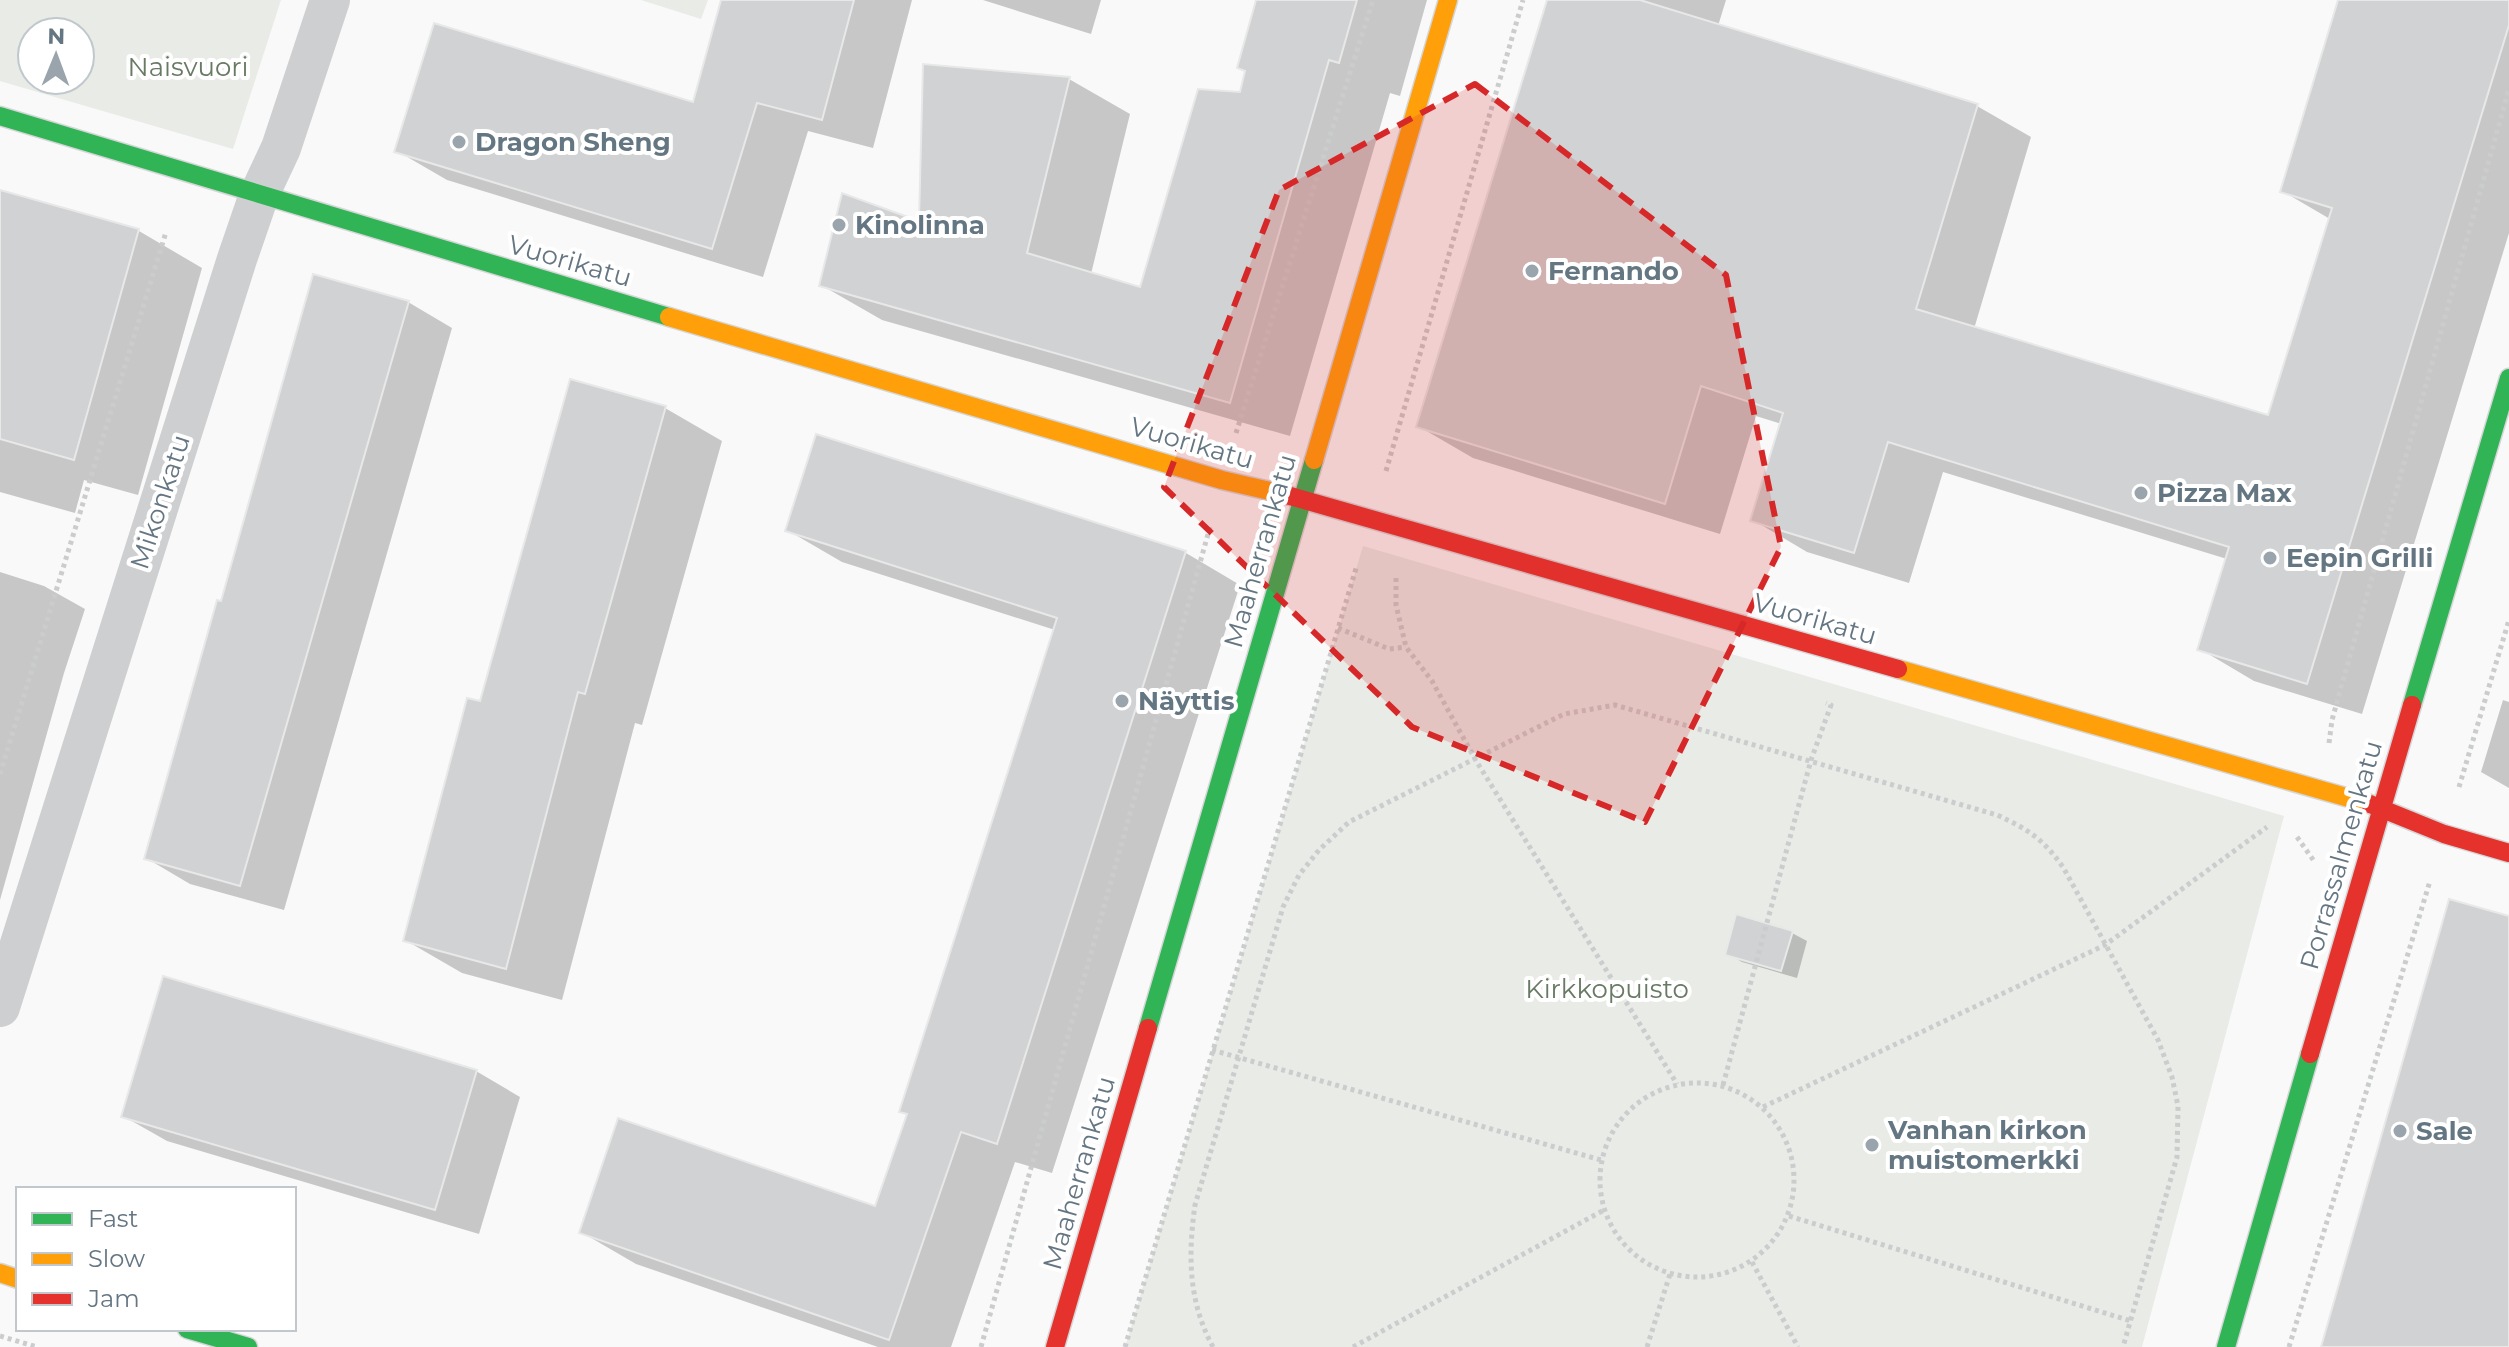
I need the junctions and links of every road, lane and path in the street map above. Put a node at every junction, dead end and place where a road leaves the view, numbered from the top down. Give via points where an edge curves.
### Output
1 (330, 0) edge
2 (1373, 0) edge
3 (1448, 0) edge
4 (1523, 0) edge
5 (2509, 89) edge
6 (0, 116) edge
7 (259, 195) junction
8 (166, 232) dead end
9 (2509, 378) edge
10 (1222, 480) junction
11 (1303, 499) junction
12 (1372, 519) junction
13 (1396, 578) dead end
14 (2509, 620) edge
15 (1338, 628) junction
16 (1406, 647) junction
17 (1831, 705) dead end
18 (1475, 759) junction
19 (1811, 760) junction
20 (0, 774) edge
21 (2321, 791) junction
22 (2382, 808) junction
23 (2444, 834) junction
24 (2509, 853) edge
25 (2105, 945) junction
26 (0, 1007) edge
27 (1212, 1050) junction
28 (1239, 1057) junction
29 (1677, 1084) junction
30 (1723, 1085) junction
31 (1763, 1107) junction
32 (1601, 1160) junction
33 (1604, 1210) junction
34 (1789, 1216) junction
35 (1752, 1262) junction
36 (1670, 1274) junction
37 (2131, 1321) junction
38 (194, 1331) edge
39 (0, 1336) edge
40 (37, 1347) edge
41 (248, 1347) edge
42 (981, 1347) edge
43 (1055, 1347) edge
44 (1125, 1347) edge
45 (1213, 1347) edge
46 (1353, 1347) edge
47 (1647, 1347) edge
48 (1798, 1347) edge
49 (2123, 1347) edge
50 (2226, 1347) edge
51 (2289, 1347) edge

1 - 7 street, Mikonkatu via 281,148
2 - 10 path
3 - 11 street, Maaherrankatu
4 - 12 path
5 - 21 path via 2332,720
6 - 7 street, Vuorikatu
7 - 10 street, Vuorikatu
7 - 26 street, Mikonkatu
8 - 20 path
9 - 22 street, Porrassalmenkatu
10 - 11 street, Vuorikatu
10 - 42 path
11 - 12 street, Vuorikatu
11 - 43 street, Maaherrankatu
12 - 15 path
12 - 21 street, Vuorikatu
13 - 16 path
14 - 23 path
15 - 16 path via 1389,649
15 - 27 path
16 - 18 path via 1432,681
17 - 19 path
18 - 19 path via 1564,714 1615,705
18 - 28 path via 1349,822 1299,875 1283,907
18 - 29 path
19 - 25 path via 2021,825 2038,836 2063,867
19 - 30 path
21 - 22 street, Vuorikatu
21 - 25 path
22 - 23 street, Vuorikatu
22 - 50 street, Porrassalmenkatu
23 - 24 street, Vuorikatu
23 - 51 path
25 - 31 path
25 - 37 path via 2158,1040 2178,1106 2177,1157
27 - 28 path
27 - 44 path
28 - 32 path
28 - 45 path via 1195,1205 1190,1242 1197,1311
29 - 30 path
29 - 32 path via 1628,1111
30 - 31 path
31 - 34 path via 1782,1130 1793,1157 1795,1187
32 - 33 path
33 - 36 path via 1619,1238 1641,1261
33 - 46 path
34 - 35 path via 1774,1242
34 - 37 path
35 - 36 path via 1726,1274
35 - 48 path
36 - 47 path
37 - 49 path
38 - 41 street
39 - 40 path

